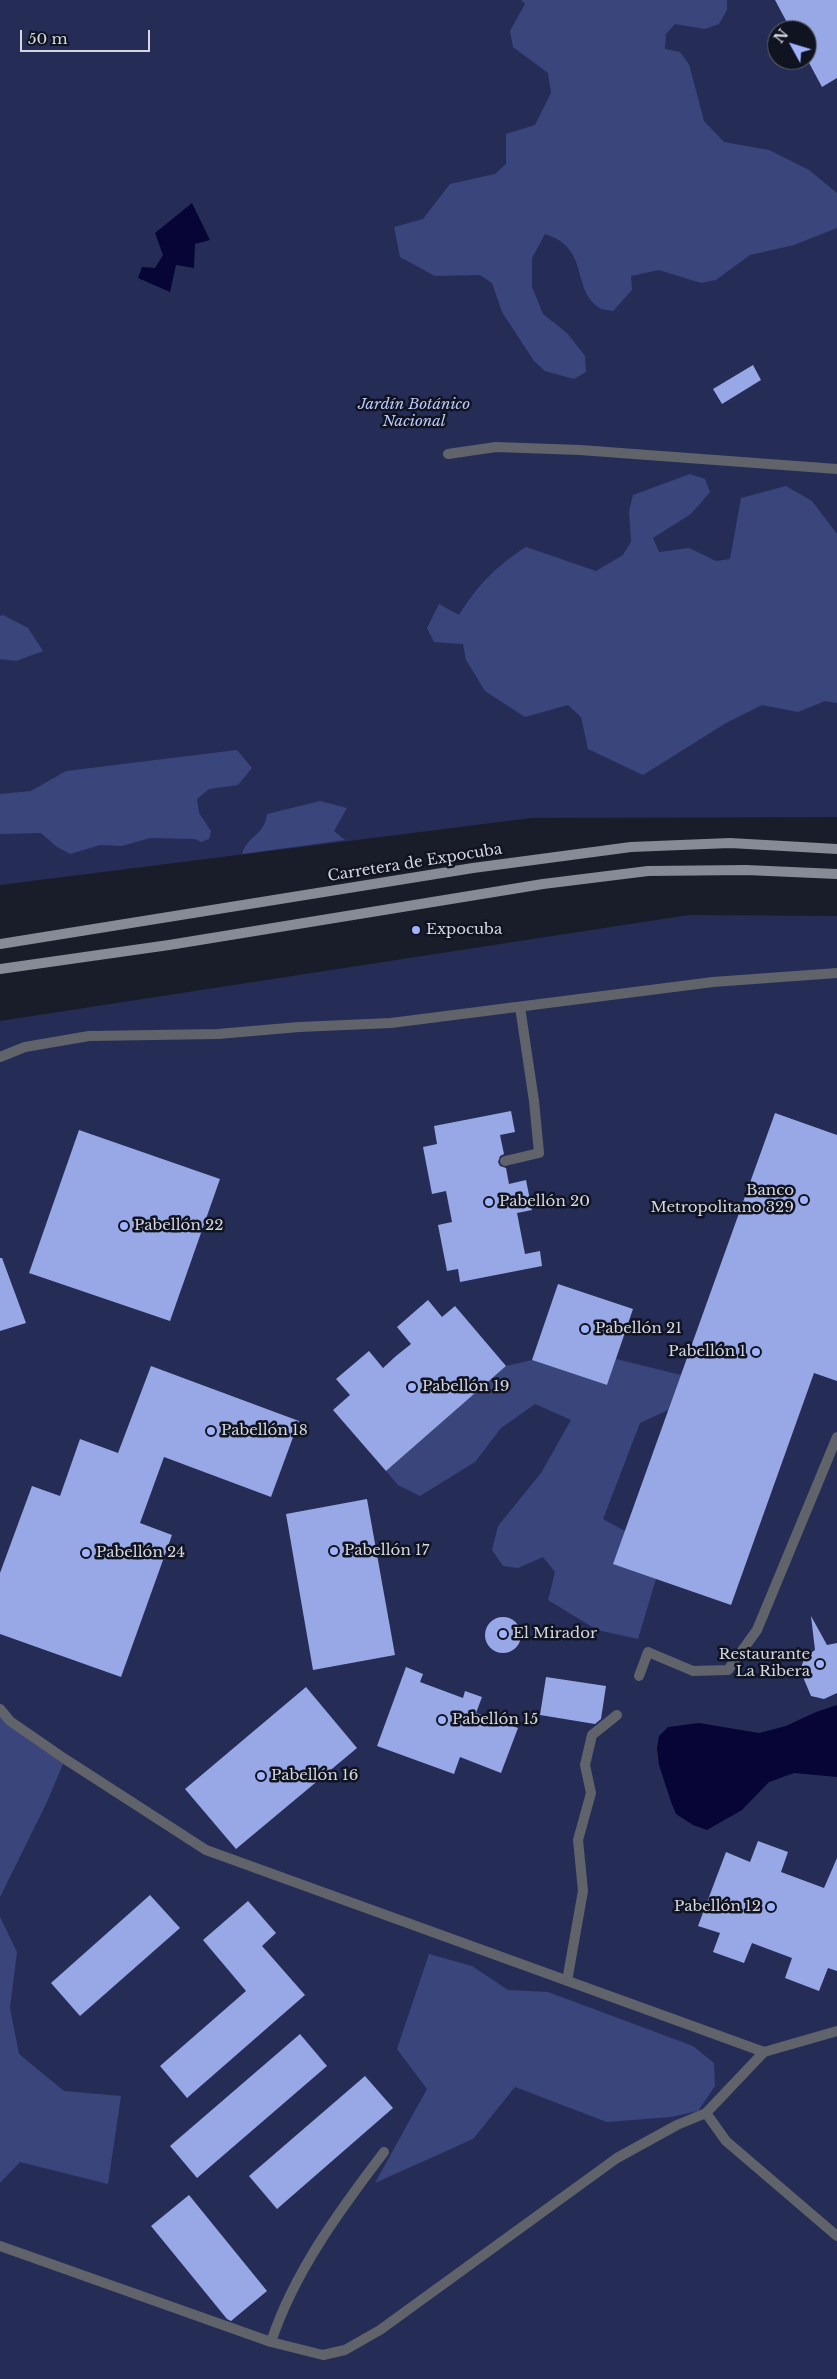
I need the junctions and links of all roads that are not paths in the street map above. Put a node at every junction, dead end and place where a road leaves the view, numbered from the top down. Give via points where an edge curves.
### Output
1 (448, 454) dead end
2 (837, 469) edge
3 (837, 849) edge
4 (837, 874) edge
5 (0, 944) edge
6 (0, 968) edge
7 (837, 973) edge
8 (520, 1008) junction
9 (0, 1057) edge
10 (505, 1161) dead end
11 (837, 1437) edge
12 (639, 1676) dead end
13 (0, 1709) edge
14 (617, 1715) dead end
15 (567, 1981) junction
16 (837, 2031) edge
17 (764, 2052) junction
18 (706, 2113) junction
19 (384, 2152) dead end
20 (837, 2236) edge
21 (0, 2246) edge
22 (271, 2342) junction

1 - 2 lane via 496,447 580,450
3 - 5 main road, Carretera de Expocuba via 730,843 631,847 473,868
4 - 6 main road via 746,870 648,871 543,884 169,945
7 - 8 lane via 712,982
8 - 9 lane via 391,1023 218,1034 89,1036 25,1047
8 - 10 lane via 539,1153
11 - 12 lane via 757,1630 728,1670 693,1671 648,1652
13 - 15 lane via 10,1721 57,1754 206,1850
14 - 15 lane via 592,1735 586,1765 591,1793 578,1840 583,1891
15 - 17 lane
16 - 17 lane
17 - 18 lane
18 - 20 lane via 726,2141
18 - 22 lane via 676,2125 617,2158 380,2330 345,2350 323,2355
19 - 22 lane via 334,2219 280,2313
21 - 22 lane

